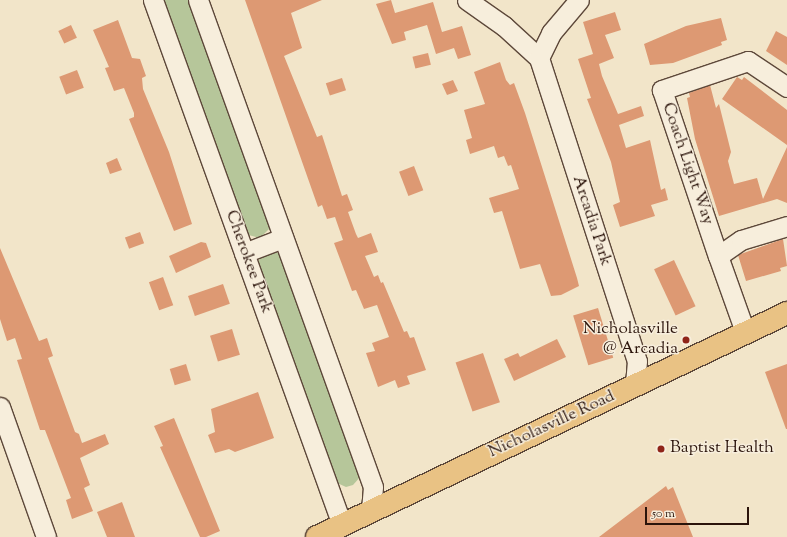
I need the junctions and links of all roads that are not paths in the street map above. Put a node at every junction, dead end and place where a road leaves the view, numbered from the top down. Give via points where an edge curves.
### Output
1 (154, 0) edge
2 (198, 0) edge
3 (467, 0) edge
4 (579, 0) edge
5 (539, 58) junction
6 (787, 87) edge
7 (787, 226) edge
8 (284, 238) junction
9 (244, 253) junction
10 (718, 256) junction
11 (787, 313) edge
12 (745, 332) junction
13 (635, 386) junction
14 (0, 407) edge
15 (371, 511) junction
16 (342, 525) junction
17 (46, 537) edge
18 (317, 537) edge

1 - 9 street, Cherokee Park
2 - 8 street
3 - 5 street, Arcadia Park via 504,26
4 - 5 street via 551,33
5 - 13 street, Arcadia Park via 637,360
6 - 10 street, Coach Light Way via 748,62 662,90
7 - 10 street via 742,240
8 - 9 street
8 - 15 street via 373,487
9 - 16 street, Cherokee Park
10 - 12 street, Coach Light Way
11 - 12 main road, Nicholasville Road
12 - 13 main road, Nicholasville Road
13 - 15 main road, Nicholasville Road
14 - 17 street
15 - 16 main road, Nicholasville Road
16 - 18 main road, Nicholasville Road

